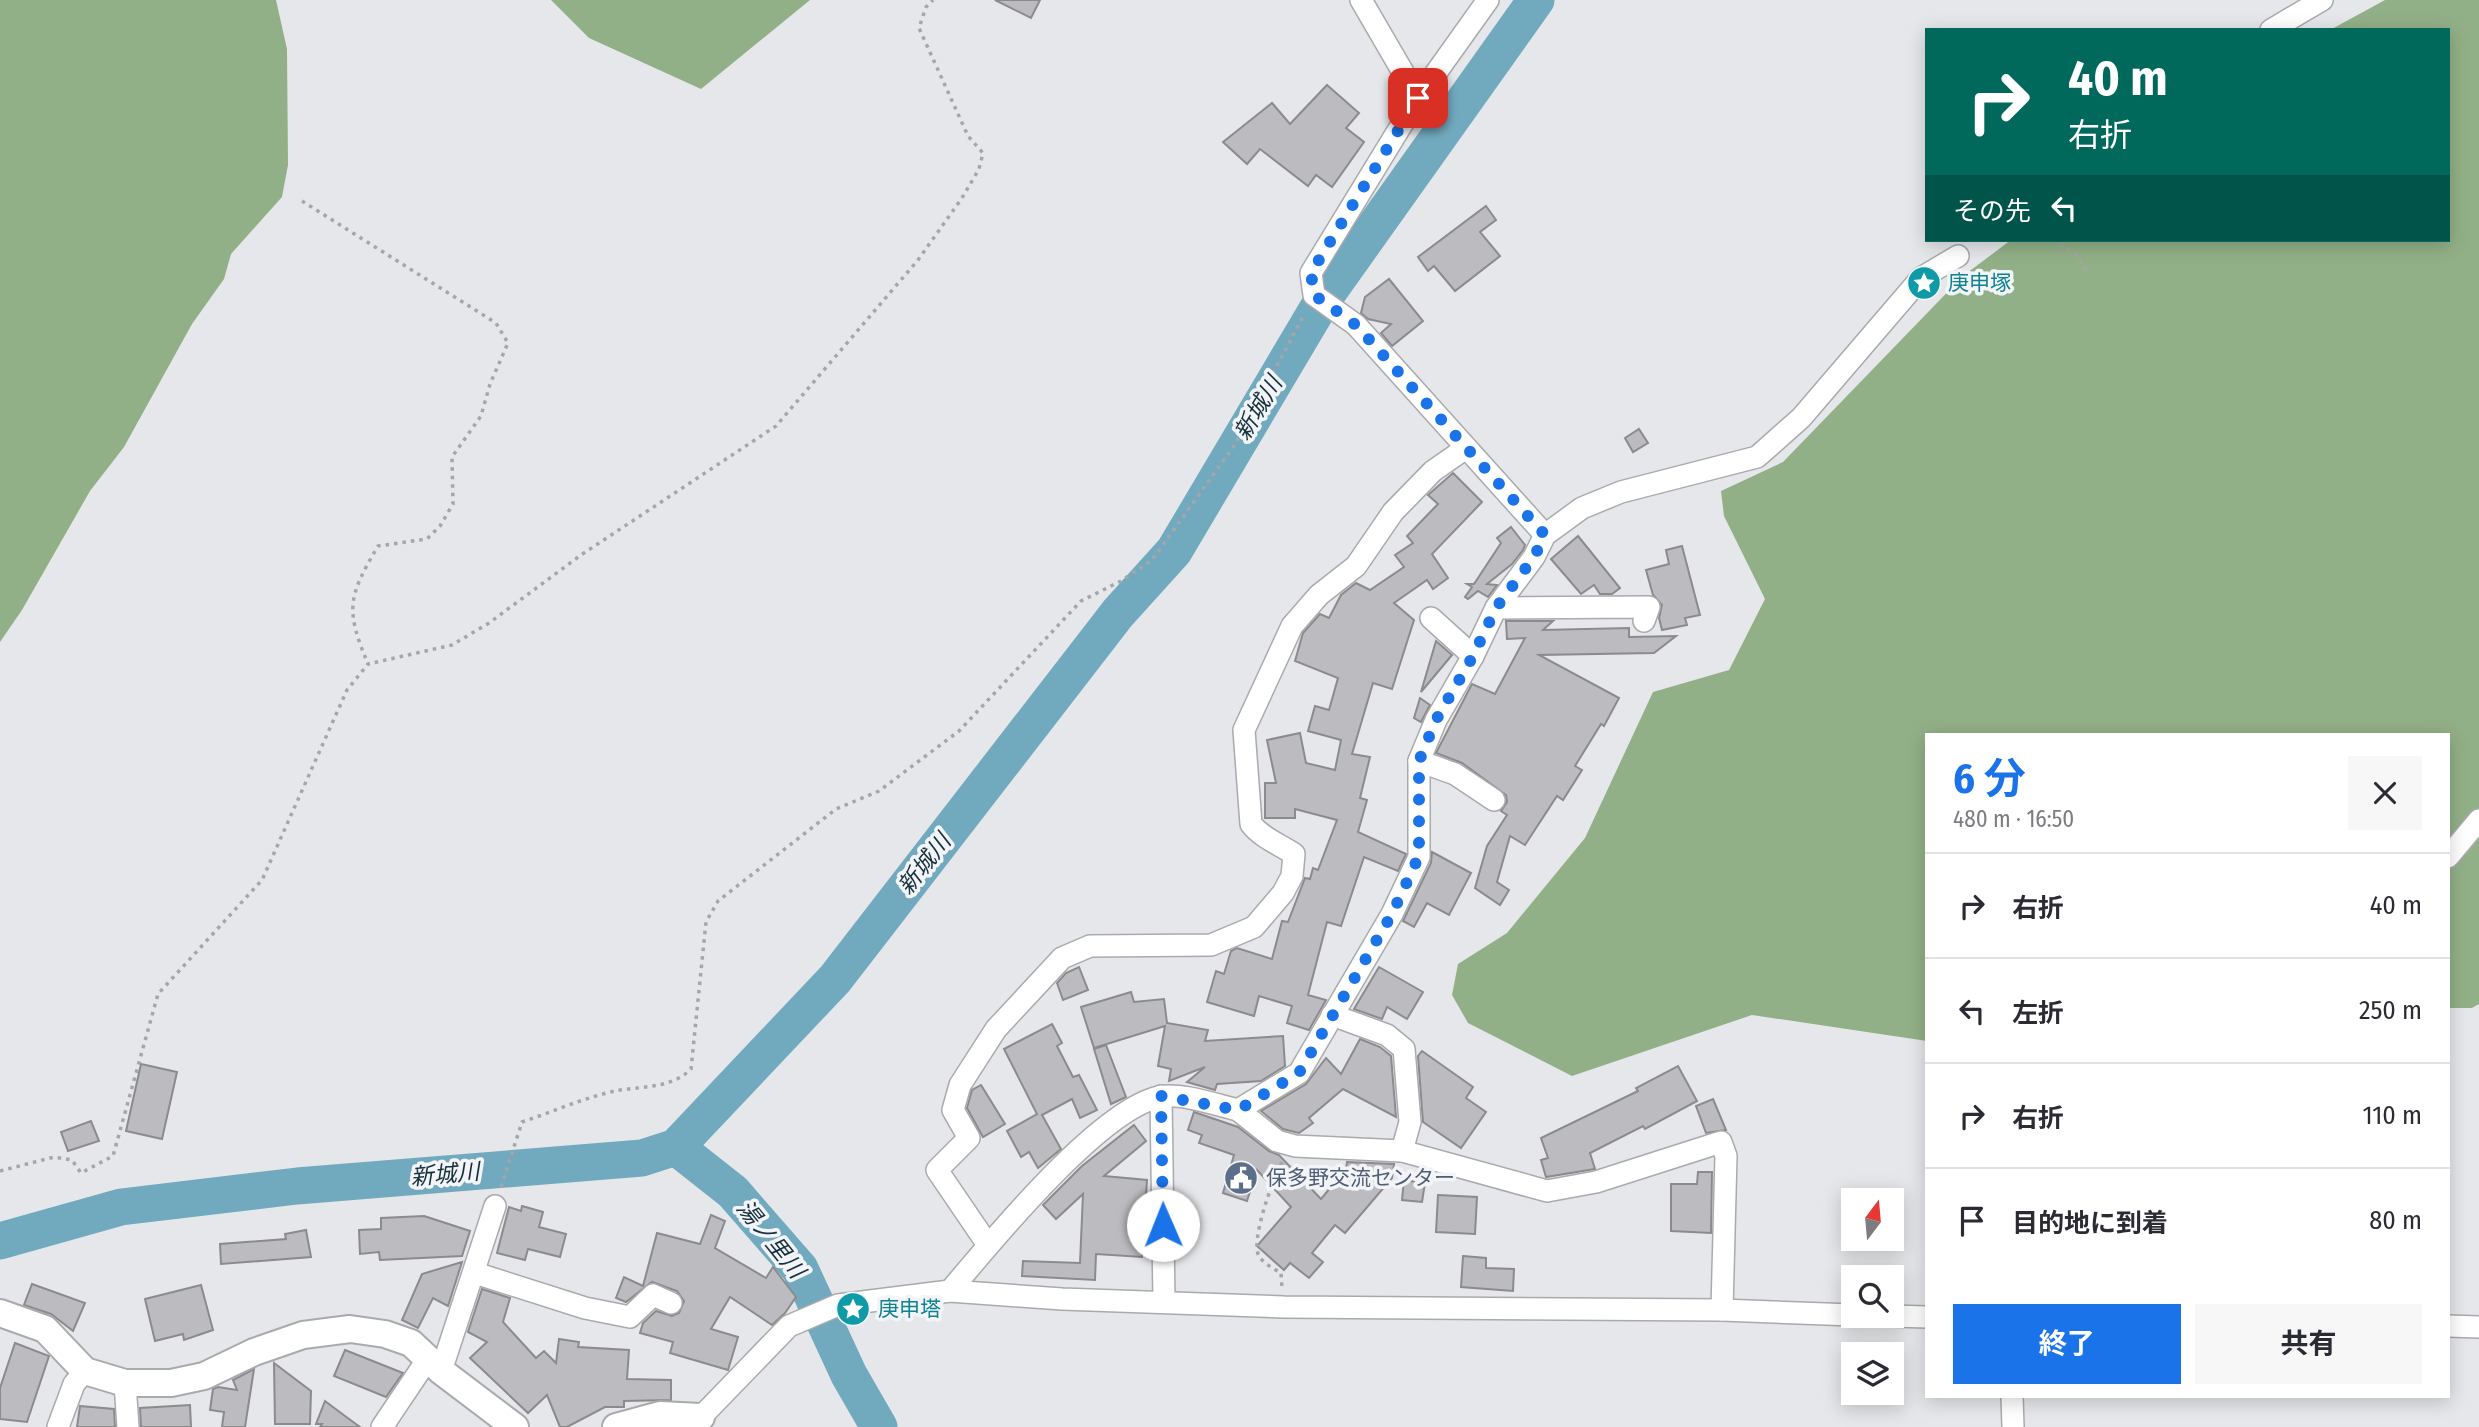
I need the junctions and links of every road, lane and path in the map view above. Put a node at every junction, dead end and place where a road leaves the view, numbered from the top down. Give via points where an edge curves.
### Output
1 (933, 0) edge
2 (1361, 0) edge
3 (1488, 0) edge
4 (2322, 0) edge
5 (2274, 28) edge
6 (1418, 98) junction
7 (302, 201) dead end
8 (2056, 242) edge
9 (1965, 248) edge
10 (2088, 274) dead end
11 (1319, 298) junction
12 (1466, 448) junction
13 (1545, 535) junction
14 (1496, 608) junction
15 (1432, 618) dead end
16 (1644, 621) dead end
17 (1473, 656) junction
18 (368, 664) junction
19 (1419, 761) junction
20 (1494, 800) dead end
21 (2479, 820) edge
22 (2450, 855) edge
23 (1332, 1014) junction
24 (1161, 1096) junction
25 (1238, 1110) junction
26 (1284, 1143) junction
27 (1402, 1151) junction
28 (0, 1171) edge
29 (495, 1206) joint
30 (988, 1245) junction
31 (475, 1273) junction
32 (950, 1291) junction
33 (1164, 1302) junction
34 (671, 1303) dead end
35 (1284, 1307) junction
36 (1722, 1310) junction
37 (0, 1313) edge
38 (1841, 1315) edge
39 (1904, 1316) edge
40 (1925, 1317) edge
41 (2450, 1326) edge
42 (2479, 1327) edge
43 (435, 1364) junction
44 (86, 1371) junction
45 (125, 1383) junction
46 (2012, 1398) edge
47 (700, 1422) edge
48 (58, 1427) edge
49 (128, 1427) edge
50 (382, 1427) edge
51 (515, 1427) edge
52 (616, 1427) edge
53 (2013, 1427) edge

1 - 18 path via 919,28 968,135 983,153 962,198 918,260 776,426 452,645
2 - 6 street
3 - 6 street
4 - 5 street
6 - 11 street via 1311,273
7 - 18 path via 496,323 508,343 481,416 452,457 453,503 440,526 427,539 378,546 363,572 351,604 353,628
8 - 10 path via 2076,254
9 - 13 street via 1915,299 1887,315 1801,418 1757,457 1621,492 1582,508
11 - 12 street via 1356,325
11 - 29 path via 1234,446 1152,560 1081,601 959,731 879,791 836,809 718,901 706,922 691,1069 682,1078 614,1092 522,1122
12 - 13 street
12 - 30 street via 1433,471 1393,512 1356,566 1319,595 1292,626 1244,730 1251,824 1261,836 1294,855 1292,876 1283,893 1254,927 1211,944 1090,946 1062,958 996,1029 960,1085 953,1110 969,1138 937,1170
13 - 14 street
14 - 16 street via 1649,607
14 - 17 street
15 - 17 street
17 - 19 street via 1436,720
18 - 28 path via 347,690 262,880 158,994 113,1156 81,1173 72,1160 54,1157
19 - 20 street via 1455,774
19 - 23 street via 1419,856 1392,914
21 - 22 street
23 - 25 street via 1299,1073
23 - 27 street via 1387,1035 1404,1049 1410,1122
24 - 25 street
24 - 30 street via 1115,1120 1052,1175
24 - 33 street
25 - 26 street
26 - 27 street
26 - 35 path via 1255,1243 1259,1257 1281,1273
27 - 36 street via 1547,1191 1596,1182 1721,1142 1727,1156
29 - 31 street
30 - 32 street
31 - 34 street via 585,1308 631,1317 653,1295
31 - 43 street
32 - 33 street
32 - 47 street via 838,1305 789,1326
33 - 35 street
35 - 36 street
36 - 38 street
37 - 44 main road via 45,1329
39 - 40 street
41 - 42 street
43 - 45 main road via 411,1343 350,1329 303,1335 204,1376 171,1383
43 - 50 street
43 - 51 main road
44 - 45 main road
44 - 48 street via 74,1384
45 - 49 street
46 - 53 street
47 - 52 main road via 660,1415

